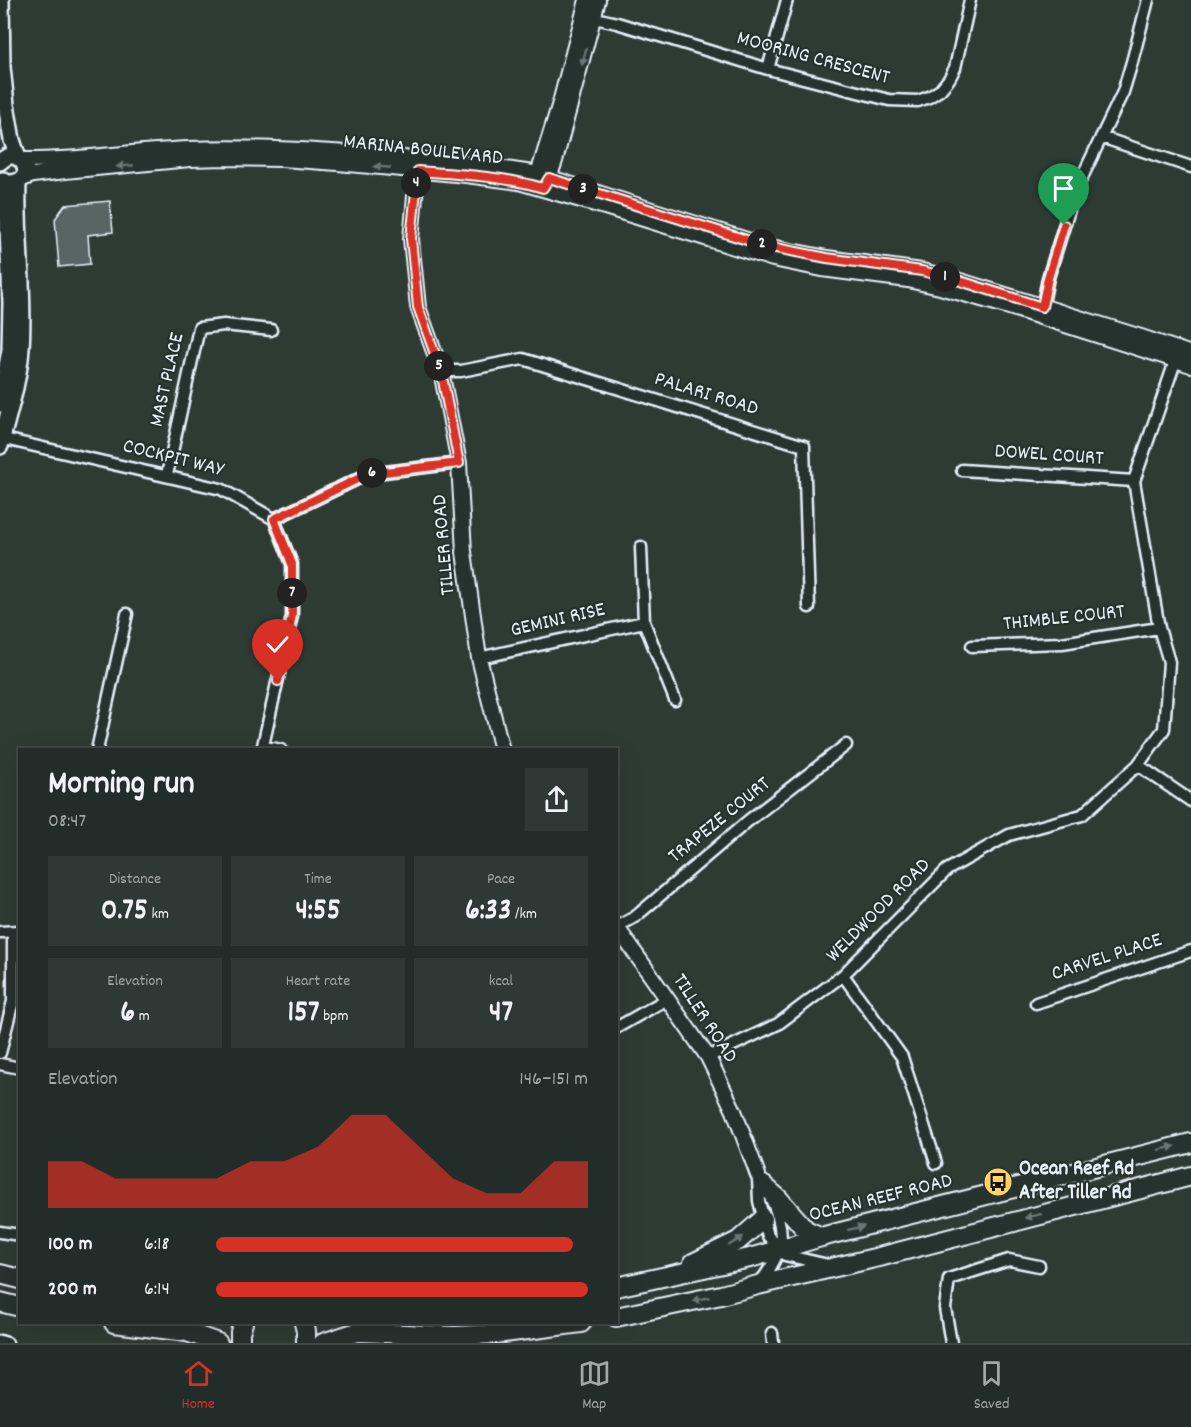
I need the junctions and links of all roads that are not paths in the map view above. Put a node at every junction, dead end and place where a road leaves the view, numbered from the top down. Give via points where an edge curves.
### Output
1 (1, 0) edge
2 (587, 0) edge
3 (598, 0) edge
4 (787, 0) edge
5 (970, 0) edge
6 (1148, 0) edge
7 (588, 16) junction
8 (768, 69) junction
9 (1101, 136) junction
10 (0, 151) edge
11 (20, 159) junction
12 (0, 162) edge
13 (418, 165) junction
14 (1191, 167) edge
15 (1, 179) edge
16 (20, 180) junction
17 (542, 182) junction
18 (1041, 312) junction
19 (271, 330) dead end
20 (1182, 354) edge
21 (1191, 365) edge
22 (441, 371) junction
23 (0, 404) edge
24 (1, 441) edge
25 (459, 463) junction
26 (962, 470) dead end
27 (167, 475) junction
28 (1134, 481) junction
29 (274, 519) junction
30 (641, 547) dead end
31 (808, 606) dead end
32 (127, 614) dead end
33 (645, 622) junction
34 (1160, 628) junction
35 (972, 646) dead end
36 (479, 658) junction
37 (675, 700) dead end
38 (846, 745) dead end
39 (97, 748) edge
40 (263, 748) edge
41 (502, 748) edge
42 (1138, 765) junction
43 (1191, 801) edge
44 (618, 926) edge
45 (618, 928) edge
46 (16, 931) edge
47 (0, 932) edge
48 (1191, 951) edge
49 (843, 975) junction
50 (667, 999) junction
51 (1036, 1003) dead end
52 (618, 1027) edge
53 (0, 1053) edge
54 (708, 1057) junction
55 (0, 1064) edge
56 (18, 1068) edge
57 (1191, 1143) edge
58 (936, 1164) dead end
59 (1191, 1176) edge
60 (760, 1180) junction
61 (763, 1219) junction
62 (0, 1232) edge
63 (18, 1235) edge
64 (820, 1237) junction
65 (779, 1249) junction
66 (1039, 1266) dead end
67 (836, 1267) junction
68 (0, 1274) edge
69 (667, 1276) junction
70 (18, 1278) edge
71 (758, 1285) junction
72 (618, 1287) edge
73 (0, 1302) edge
74 (18, 1306) edge
75 (618, 1317) edge
76 (122, 1324) edge
77 (243, 1324) edge
78 (304, 1324) edge
79 (573, 1324) edge
80 (0, 1341) edge
81 (7, 1343) edge
82 (218, 1343) edge
83 (240, 1343) edge
84 (306, 1343) edge
85 (323, 1343) edge
86 (951, 1343) edge

1 - 11 main road via 6,105 12,141
2 - 7 street
3 - 7 street
4 - 8 street
5 - 8 street, MOORING CRESCENT via 955,68 940,90 918,101 889,100
6 - 9 street via 1123,92
7 - 8 street, MOORING CRESCENT
7 - 17 street via 560,103
9 - 14 street
9 - 18 street via 1074,194
10 - 12 main road
11 - 12 main road via 9,156
11 - 13 street, MARINA BOULEVARD via 241,148 330,151
11 - 16 main road via 26,170
13 -> 16 street, MARINA BOULEVARD via 190,159 65,171
13 - 17 street, MARINA BOULEVARD via 487,166
13 - 22 street, TILLER ROAD via 411,239 418,307
15 - 16 main road via 9,183
15 - 23 main road via 7,203 11,303 10,350
16 - 24 main road via 21,348 19,372
17 - 18 street, MARINA BOULEVARD via 766,246 954,279
18 - 20 street, MARINA BOULEVARD via 1141,337
19 - 27 street, MAST PLACE via 224,325 199,328
20 - 21 street, MARINA BOULEVARD
20 - 28 street, WELDWOOD ROAD
22 - 25 street, TILLER ROAD
22 - 31 street, PALARI ROAD via 523,359 804,446
24 - 27 street, COCKPIT WAY
25 - 29 street via 368,474
25 - 36 street, TILLER ROAD via 464,552
26 - 28 street, DOWEL COURT
27 - 29 street, COCKPIT WAY via 221,489
28 - 34 street, WELDWOOD ROAD
29 - 40 street via 292,564 292,616
30 - 33 street
32 - 39 street
33 - 36 street, GEMINI RISE
33 - 37 street
34 - 35 street, THIMBLE COURT via 1062,643
34 - 42 street, WELDWOOD ROAD via 1169,662 1164,729
36 - 41 street, TILLER ROAD
38 - 44 street, TRAPEZE COURT via 748,821 635,917
42 - 43 street
42 - 49 street, WELDWOOD ROAD via 1082,815 1009,835 947,870
45 - 50 street, TILLER ROAD
46 - 47 street
46 - 53 street via 13,1001
48 - 51 street, CARVEL PLACE
49 - 54 street, WELDWOOD ROAD via 778,1024
49 - 58 street via 902,1057
50 - 52 street
50 - 54 street, TILLER ROAD
54 - 60 street, TILLER ROAD
55 - 56 street
64 -> 57 main road, OCEAN REEF ROAD
59 -> 67 main road
60 - 61 street, TILLER ROAD
60 - 64 main road via 806,1230
60 - 65 street, TILLER ROAD via 782,1230
61 - 65 street, TILLER ROAD via 768,1236
69 -> 61 main road via 738,1240
62 - 63 street
64 - 65 main road, OCEAN REEF ROAD
65 - 67 street via 785,1255
65 - 69 main road, OCEAN REEF ROAD
65 - 71 street, TILLER ROAD
66 - 86 street via 1009,1260 949,1279 945,1308
67 - 71 main road
68 - 70 main road
69 - 72 main road, OCEAN REEF ROAD
71 -> 75 main road
73 - 74 main road
76 - 82 main road via 187,1332
77 - 83 main road
78 - 84 main road
79 - 85 main road via 455,1336 357,1332
80 - 81 street

